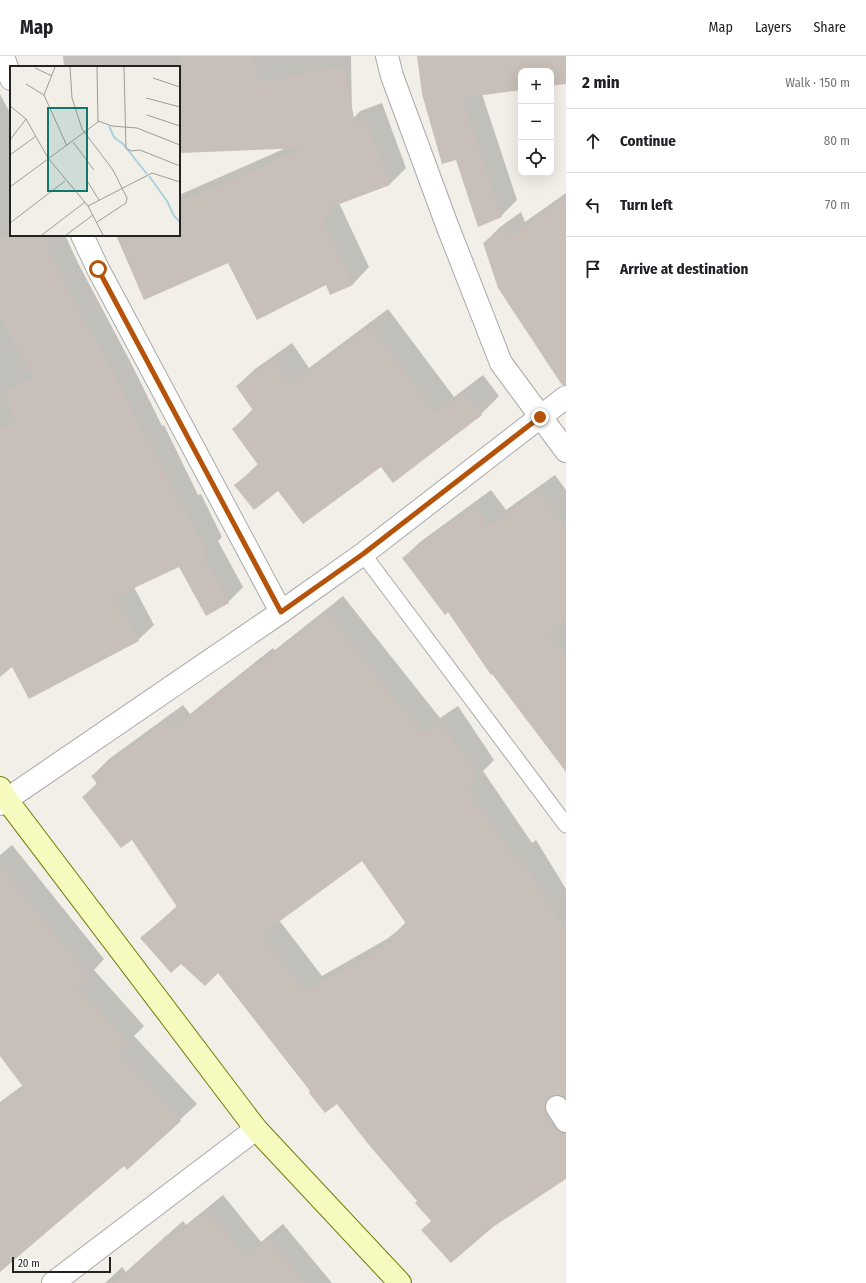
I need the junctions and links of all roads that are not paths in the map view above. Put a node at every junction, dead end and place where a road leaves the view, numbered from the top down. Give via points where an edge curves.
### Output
1 (2, 56) edge
2 (387, 56) edge
3 (10, 76) edge
4 (82, 236) edge
5 (566, 397) edge
6 (540, 417) junction
7 (566, 451) edge
8 (363, 554) junction
9 (281, 612) junction
10 (2, 797) edge
11 (566, 825) edge
12 (256, 1129) junction
13 (53, 1283) edge
14 (400, 1283) edge

1 - 3 street
2 - 6 street via 447,225 501,363
4 - 9 street
5 - 6 street
6 - 7 street
6 - 8 street
8 - 9 street
8 - 11 lane
9 - 10 street
10 - 12 street
12 - 13 street
12 - 14 street

